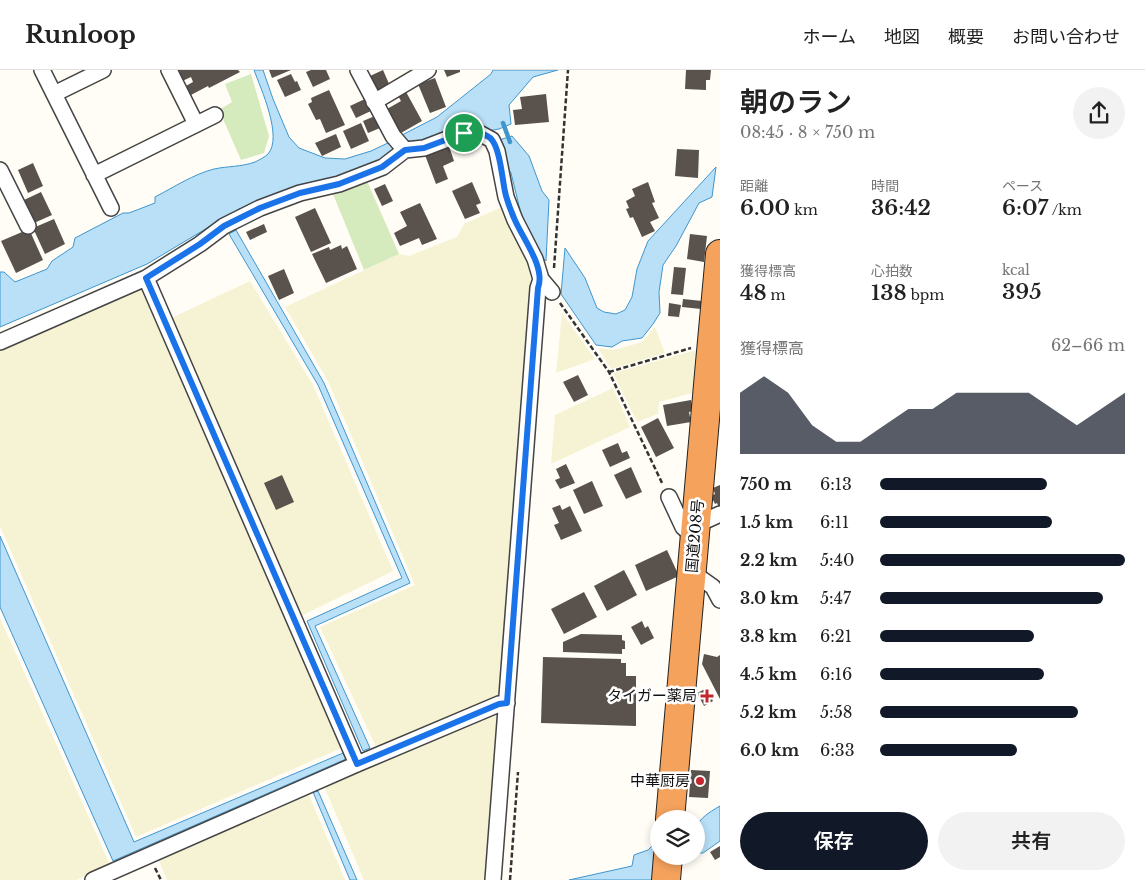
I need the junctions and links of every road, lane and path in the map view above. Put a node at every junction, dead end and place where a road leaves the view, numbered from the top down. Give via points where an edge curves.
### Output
1 (42, 70) edge
2 (103, 70) edge
3 (169, 70) edge
4 (358, 70) edge
5 (428, 70) edge
6 (54, 94) junction
7 (374, 102) junction
8 (215, 115) dead end
9 (196, 124) junction
10 (405, 150) junction
11 (0, 170) edge
12 (94, 175) junction
13 (111, 208) dead end
14 (28, 226) dead end
15 (720, 254) edge
16 (146, 278) junction
17 (541, 279) junction
18 (552, 292) joint
19 (715, 336) edge
20 (0, 342) edge
21 (609, 372) junction
22 (669, 497) joint
23 (704, 523) edge
24 (692, 572) junction
25 (720, 600) edge
26 (507, 703) junction
27 (357, 764) junction
28 (671, 810) edge
29 (93, 880) edge
30 (494, 880) edge

1 - 6 street
2 - 6 street
3 - 9 street
4 - 7 street
5 - 7 street
6 - 12 street
7 - 10 street
8 - 9 street
9 - 12 street
10 - 16 street via 382,167 339,184 300,193 231,222
10 - 17 street via 424,148 464,133 481,134 492,140 514,220 535,259
11 - 14 street
12 - 13 street
15 - 19 highway, 国道208号
16 - 20 street
16 - 27 street
17 - 18 street
17 - 26 street
18 - 21 path
19 - 21 path via 678,353
19 - 23 highway, 国道208号
21 - 22 path
22 - 23 street via 683,527
23 - 24 highway, 国道208号
24 - 25 street via 713,587
24 - 28 highway, 国道208号
26 - 27 street
26 - 30 street
27 - 29 street

